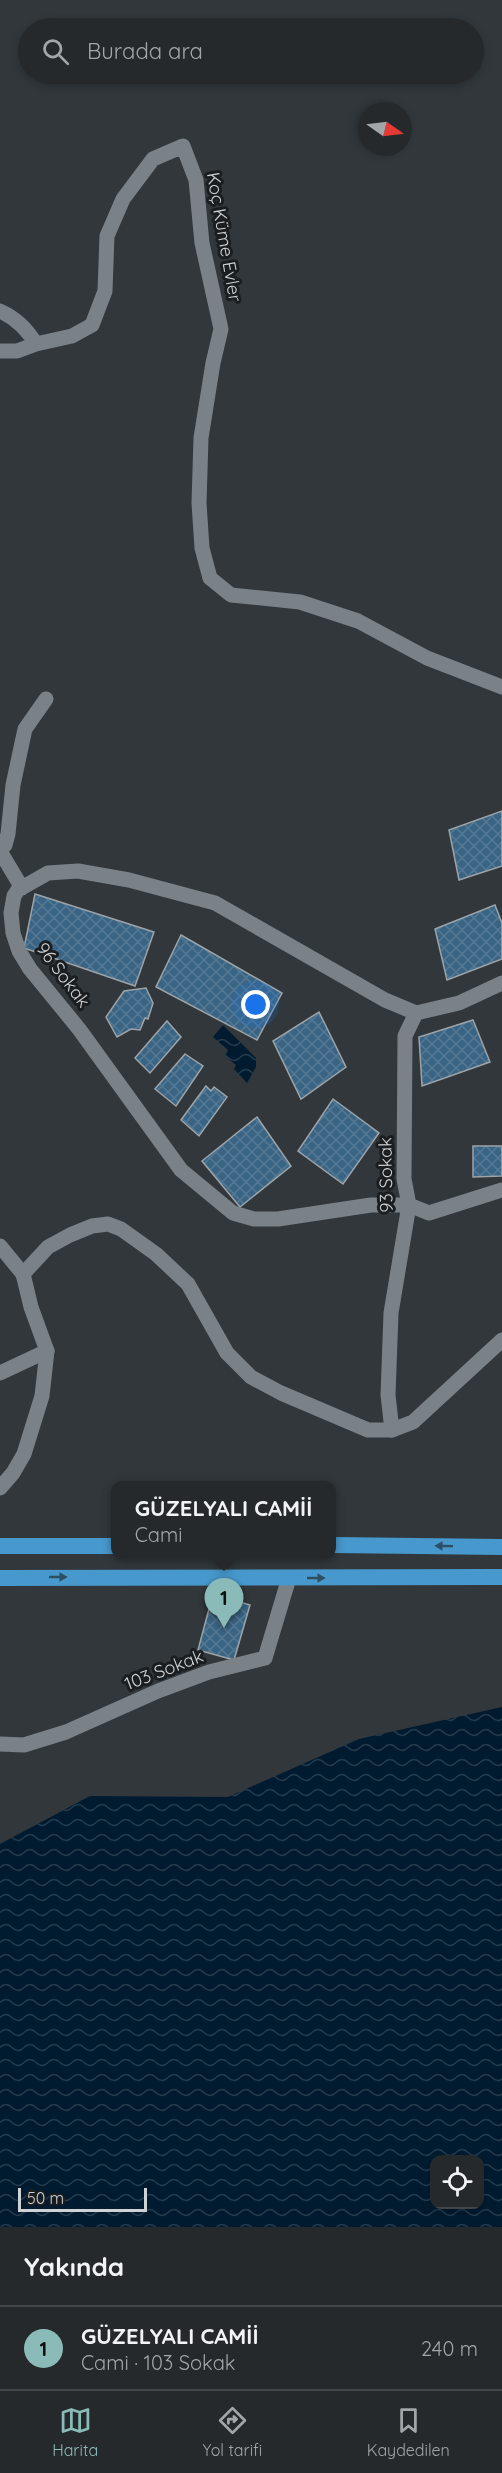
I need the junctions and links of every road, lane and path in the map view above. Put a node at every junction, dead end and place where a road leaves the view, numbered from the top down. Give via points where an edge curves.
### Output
1 (0, 311) edge
2 (36, 344) junction
3 (0, 351) edge
4 (502, 687) edge
5 (46, 699) dead end
6 (0, 850) edge
7 (22, 888) junction
8 (502, 983) edge
9 (416, 1013) junction
10 (502, 1190) edge
11 (409, 1205) junction
12 (0, 1246) edge
13 (22, 1274) junction
14 (502, 1340) edge
15 (47, 1350) junction
16 (0, 1373) edge
17 (392, 1430) junction
18 (0, 1488) edge
19 (336, 1545) edge
20 (0, 1546) edge
21 (111, 1546) edge
22 (502, 1547) edge
23 (502, 1577) edge
24 (0, 1578) edge
25 (288, 1578) junction
26 (0, 1744) edge

1 - 2 street via 28,331
2 - 3 street, Koç Küme Evler via 17,351
2 - 4 street, Koç Küme Evler via 72,336 92,325 105,291 107,236 123,199 153,159 183,146 196,180 202,243 221,329 201,438 199,503 202,548 210,578 231,595 300,602 358,621 427,658
5 - 6 street via 24,729 8,834
6 - 7 street
7 - 9 street via 48,873 78,871 215,903 385,1000
7 - 11 street, 96 Sokak via 14,896 12,923 19,951 181,1170 208,1195 233,1213 254,1219 371,1205
8 - 9 street via 459,1003
9 - 11 street, 93 Sokak via 405,1036 404,1179
10 - 11 street, 96 Sokak via 429,1213
11 - 17 street, 93 Sokak via 391,1313 388,1395
12 - 13 street
13 - 15 street
13 - 17 street via 48,1247 70,1235 108,1224 121,1229 188,1284 227,1353 251,1377 368,1430
14 - 17 street via 413,1422
15 - 16 street
15 - 18 street via 42,1396 24,1454
22 -> 19 highway
20 - 21 highway
25 -> 23 highway
24 -> 25 highway
25 - 26 street, 103 Sokak via 265,1658 209,1672 66,1732 24,1745

